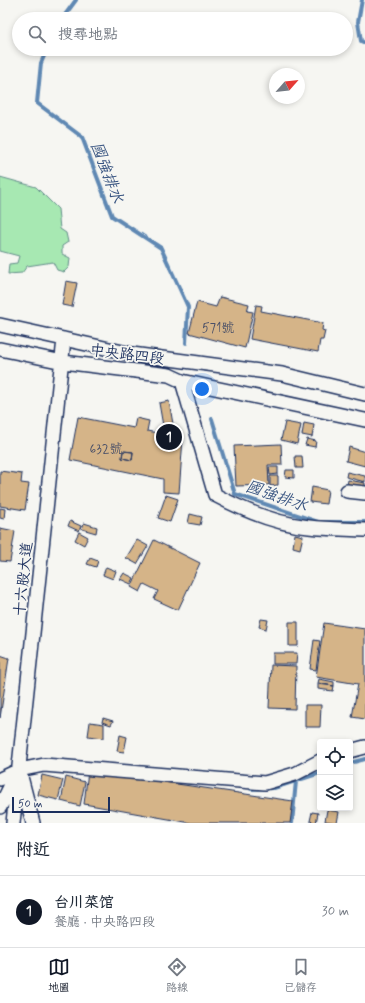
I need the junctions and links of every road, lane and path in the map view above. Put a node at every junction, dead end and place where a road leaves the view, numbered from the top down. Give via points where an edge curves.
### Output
1 (0, 325) edge
2 (64, 339) junction
3 (0, 349) edge
4 (63, 362) junction
5 (182, 381) junction
6 (365, 394) edge
7 (365, 420) edge
8 (347, 491) dead end
9 (365, 493) edge
10 (365, 530) edge
11 (365, 747) edge
12 (353, 750) edge
13 (317, 763) edge
14 (19, 770) junction
15 (0, 779) edge
16 (0, 807) edge
17 (13, 822) edge
18 (34, 823) edge

1 - 2 street, 中央路四段
2 - 4 street, 十六股大道
2 - 6 street, 中央路四段 via 132,354 282,374
3 - 4 street, 中央路四段
4 - 5 street, 中央路四段 via 169,375
4 - 14 street, 十六股大道
5 - 7 street, 中央路四段
5 - 10 street via 215,495 267,518 301,526
8 - 9 street
11 - 12 street
13 - 14 street via 295,774 265,783 44,765
14 - 15 street
14 - 16 street
14 - 17 street, 十六股大道
14 - 18 street

